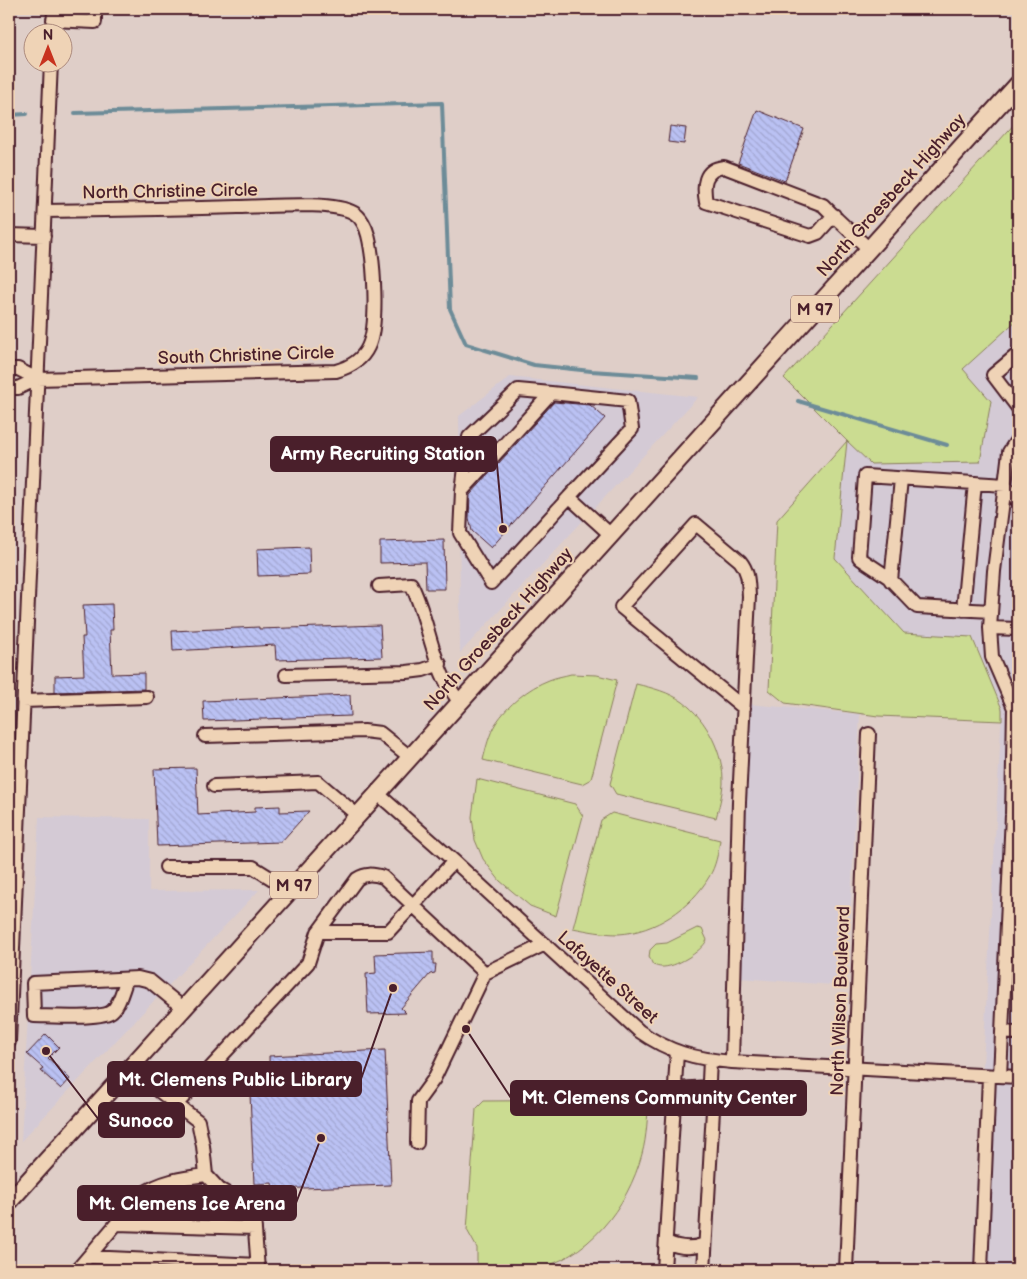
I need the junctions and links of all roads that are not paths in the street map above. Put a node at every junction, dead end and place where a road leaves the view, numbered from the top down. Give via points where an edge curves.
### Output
1 (95, 9) edge
2 (53, 21) edge
3 (51, 72) edge
4 (1018, 84) edge
5 (295, 206) joint
6 (45, 212) junction
7 (834, 215) junction
8 (9, 235) edge
9 (44, 236) junction
10 (869, 249) junction
11 (1018, 354) edge
12 (9, 369) edge
13 (37, 379) junction
14 (9, 388) edge
15 (551, 393) junction
16 (1017, 402) edge
17 (1018, 438) edge
18 (901, 479) junction
19 (975, 483) junction
20 (1005, 485) junction
21 (462, 491) junction
22 (569, 497) junction
23 (1018, 501) edge
24 (611, 534) junction
25 (891, 581) junction
26 (379, 586) dead end
27 (963, 610) junction
28 (991, 611) junction
29 (990, 628) junction
30 (1018, 629) edge
31 (440, 664) junction
32 (286, 675) dead end
33 (147, 697) dead end
34 (22, 701) junction
35 (459, 702) junction
36 (744, 708) junction
37 (868, 734) dead end
38 (205, 736) dead end
39 (410, 757) junction
40 (214, 786) dead end
41 (377, 793) junction
42 (357, 815) junction
43 (1015, 815) edge
44 (454, 861) junction
45 (166, 867) dead end
46 (13, 880) edge
47 (290, 890) junction
48 (413, 905) junction
49 (318, 932) junction
50 (545, 944) junction
51 (486, 973) junction
52 (127, 979) junction
53 (184, 1008) junction
54 (1002, 1032) junction
55 (1018, 1033) edge
56 (9, 1042) edge
57 (677, 1052) junction
58 (710, 1060) junction
59 (732, 1062) junction
60 (129, 1068) junction
61 (854, 1068) junction
62 (995, 1076) junction
63 (1018, 1077) edge
64 (710, 1087) junction
65 (675, 1089) junction
66 (176, 1105) junction
67 (417, 1143) dead end
68 (206, 1175) junction
69 (9, 1202) edge
70 (116, 1224) junction
71 (255, 1228) junction
72 (666, 1242) junction
73 (705, 1244) junction
74 (88, 1257) junction
75 (258, 1268) edge
76 (77, 1270) edge
77 (664, 1270) edge
78 (704, 1270) edge
79 (846, 1270) edge
80 (982, 1270) edge

1 - 2 street via 95,22
3 - 6 street
4 - 10 main road, North Groesbeck Highway / M 97
5 - 6 street, North Christine Circle
5 - 13 street, South Christine Circle via 343,209 358,217 368,234 374,290 373,327 369,346 352,365 336,371
6 - 9 street
7 - 7 street via 823,205 724,167 715,168 708,175 704,189 706,202 810,236 818,233
7 - 10 street
8 - 9 street
9 - 13 street
10 - 24 main road, North Groesbeck Highway / M 97
11 - 16 street via 993,375
12 - 13 street via 18,369
13 - 14 street via 18,388
13 - 34 street
15 - 21 street
15 - 21 street via 518,390 469,437
15 - 22 street via 628,401 632,429
17 - 20 street via 1009,452
18 - 19 street
18 - 25 street
18 - 25 street via 865,476 860,557
19 - 20 street
19 - 27 street
20 - 23 street
20 - 28 street
21 - 22 street via 460,533 491,583
22 - 24 street
24 - 35 main road, North Groesbeck Highway / M 97
25 - 27 street via 917,607
26 - 31 street via 412,584
27 - 28 street
28 - 29 street
29 - 30 street
29 - 43 street via 992,657 1014,708
31 - 32 street via 407,672
31 - 35 street via 446,682
33 - 34 street
34 - 46 street
35 - 39 main road, North Groesbeck Highway / M 97
36 - 36 street via 748,574 740,562 696,524 621,607
36 - 59 street
37 - 61 street, North Wilson Boulevard
38 - 39 street via 364,731 380,733
39 - 41 main road, North Groesbeck Highway / M 97
40 - 42 street via 318,782
41 - 42 main road, North Groesbeck Highway / M 97
41 - 44 street, Lafayette Street
42 - 47 main road, North Groesbeck Highway / M 97
43 - 54 street
44 - 48 street
44 - 50 street, Lafayette Street
45 - 47 street via 252,867
46 - 56 street
47 - 53 main road, North Groesbeck Highway / M 97
48 - 49 street via 388,932
48 - 49 street via 383,878 364,874
48 - 51 street
49 - 66 street via 308,963
50 - 51 street
50 - 57 street, Lafayette Street via 639,1031
51 - 67 street via 434,1079 418,1101
52 - 52 street via 33,984 34,1016 108,1014 115,1007
52 - 53 street via 146,979
53 - 60 main road, North Groesbeck Highway / M 97
54 - 55 street
54 - 62 street
57 - 58 street, Lafayette Street
57 - 65 street
58 - 59 street, Lafayette Street
58 - 64 street
59 - 61 street, Lafayette Street
60 - 66 street
60 - 69 main road, North Groesbeck Highway / M 97
61 - 62 street, Lafayette Street
61 - 79 street, North Wilson Boulevard
62 - 63 street, Lafayette Street
62 - 80 street
64 - 65 street
64 - 73 street via 713,1110
65 - 72 street
66 - 68 street via 198,1121
68 - 70 street via 184,1177 152,1187
68 - 71 street via 219,1189 240,1201 254,1217
70 - 71 street
70 - 74 street
71 - 75 street
72 - 73 street via 686,1248
72 - 77 street
73 - 78 street
74 - 75 street
74 - 76 street

